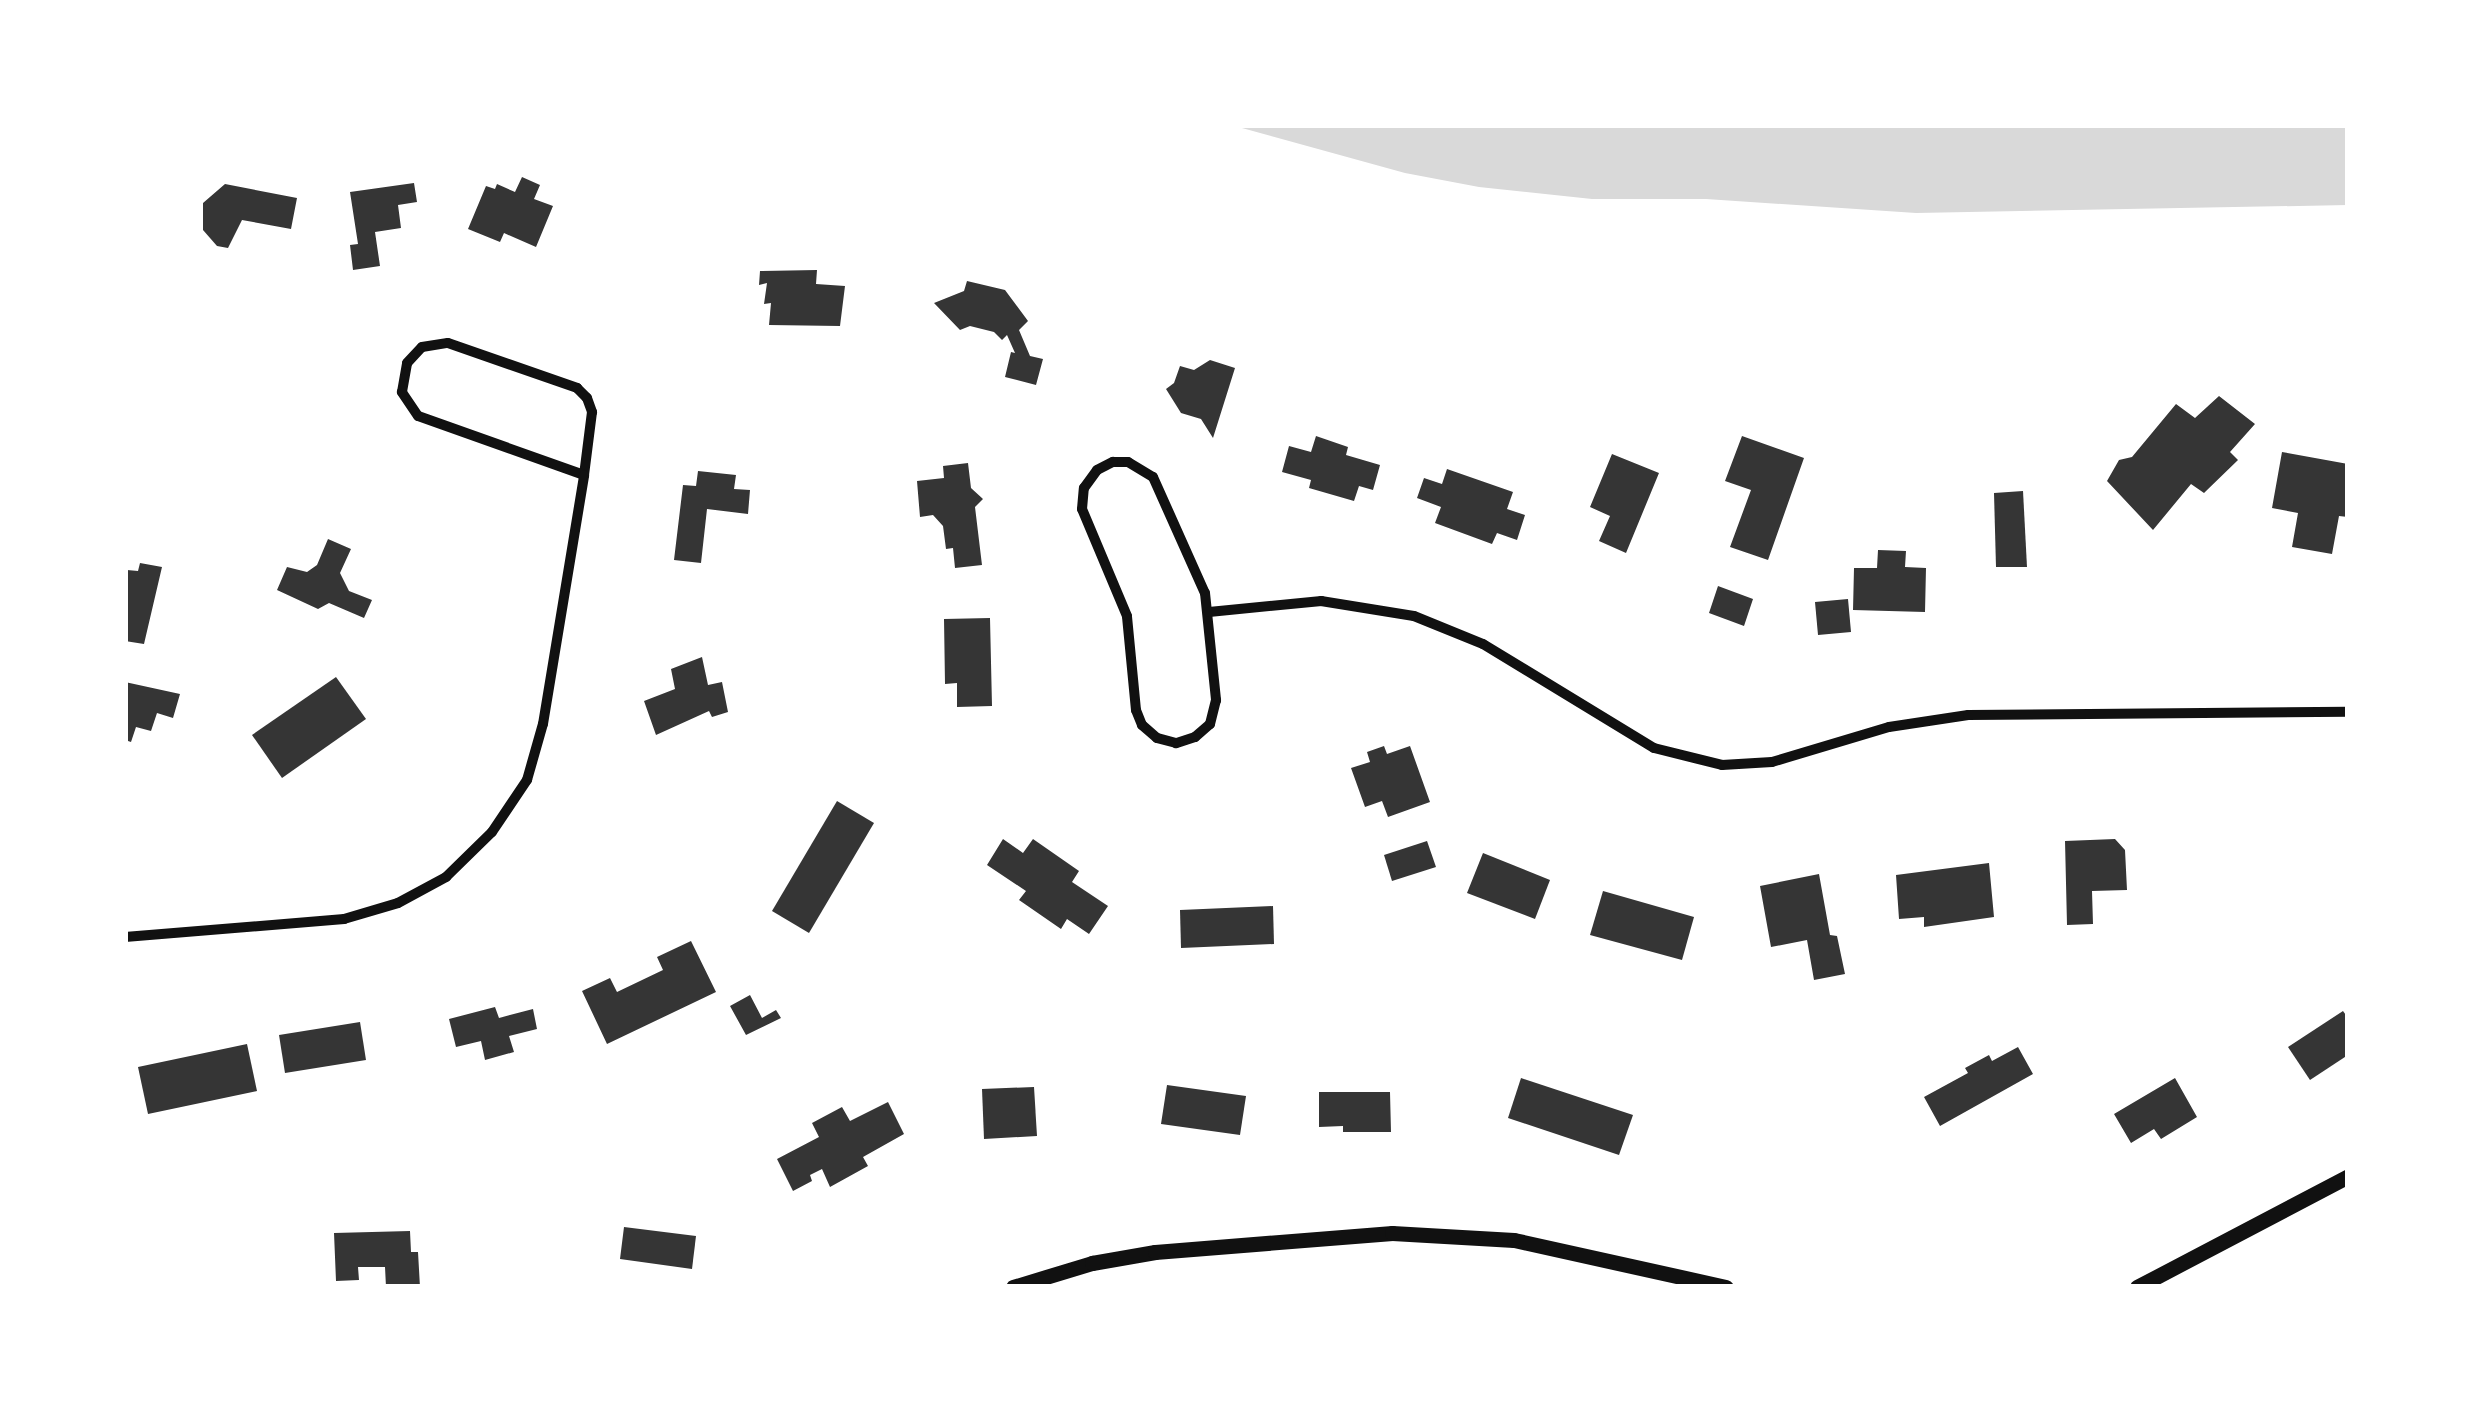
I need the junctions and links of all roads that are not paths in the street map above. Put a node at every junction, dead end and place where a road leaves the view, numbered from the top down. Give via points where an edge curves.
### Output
1 (584, 476) junction
2 (1208, 612) junction
3 (2348, 712) edge
4 (125, 937) edge
5 (2348, 1176) edge
6 (1013, 1287) edge
7 (1726, 1287) edge
8 (2137, 1287) edge

1 - 1 street via 418,416 402,392 406,363 422,347 448,343 577,388 592,412
1 - 4 street via 543,724 528,780 492,832 446,877 398,904 344,919
2 - 2 street via 1153,476 1128,462 1097,470 1084,488 1082,510 1127,616 1136,710 1157,738 1195,738 1210,724 1216,700
2 - 3 street via 1321,601 1414,616 1483,644 1654,748 1722,765 1772,762 1889,727 1968,715
5 - 8 street
6 - 7 street via 1155,1252 1392,1233 1514,1240

